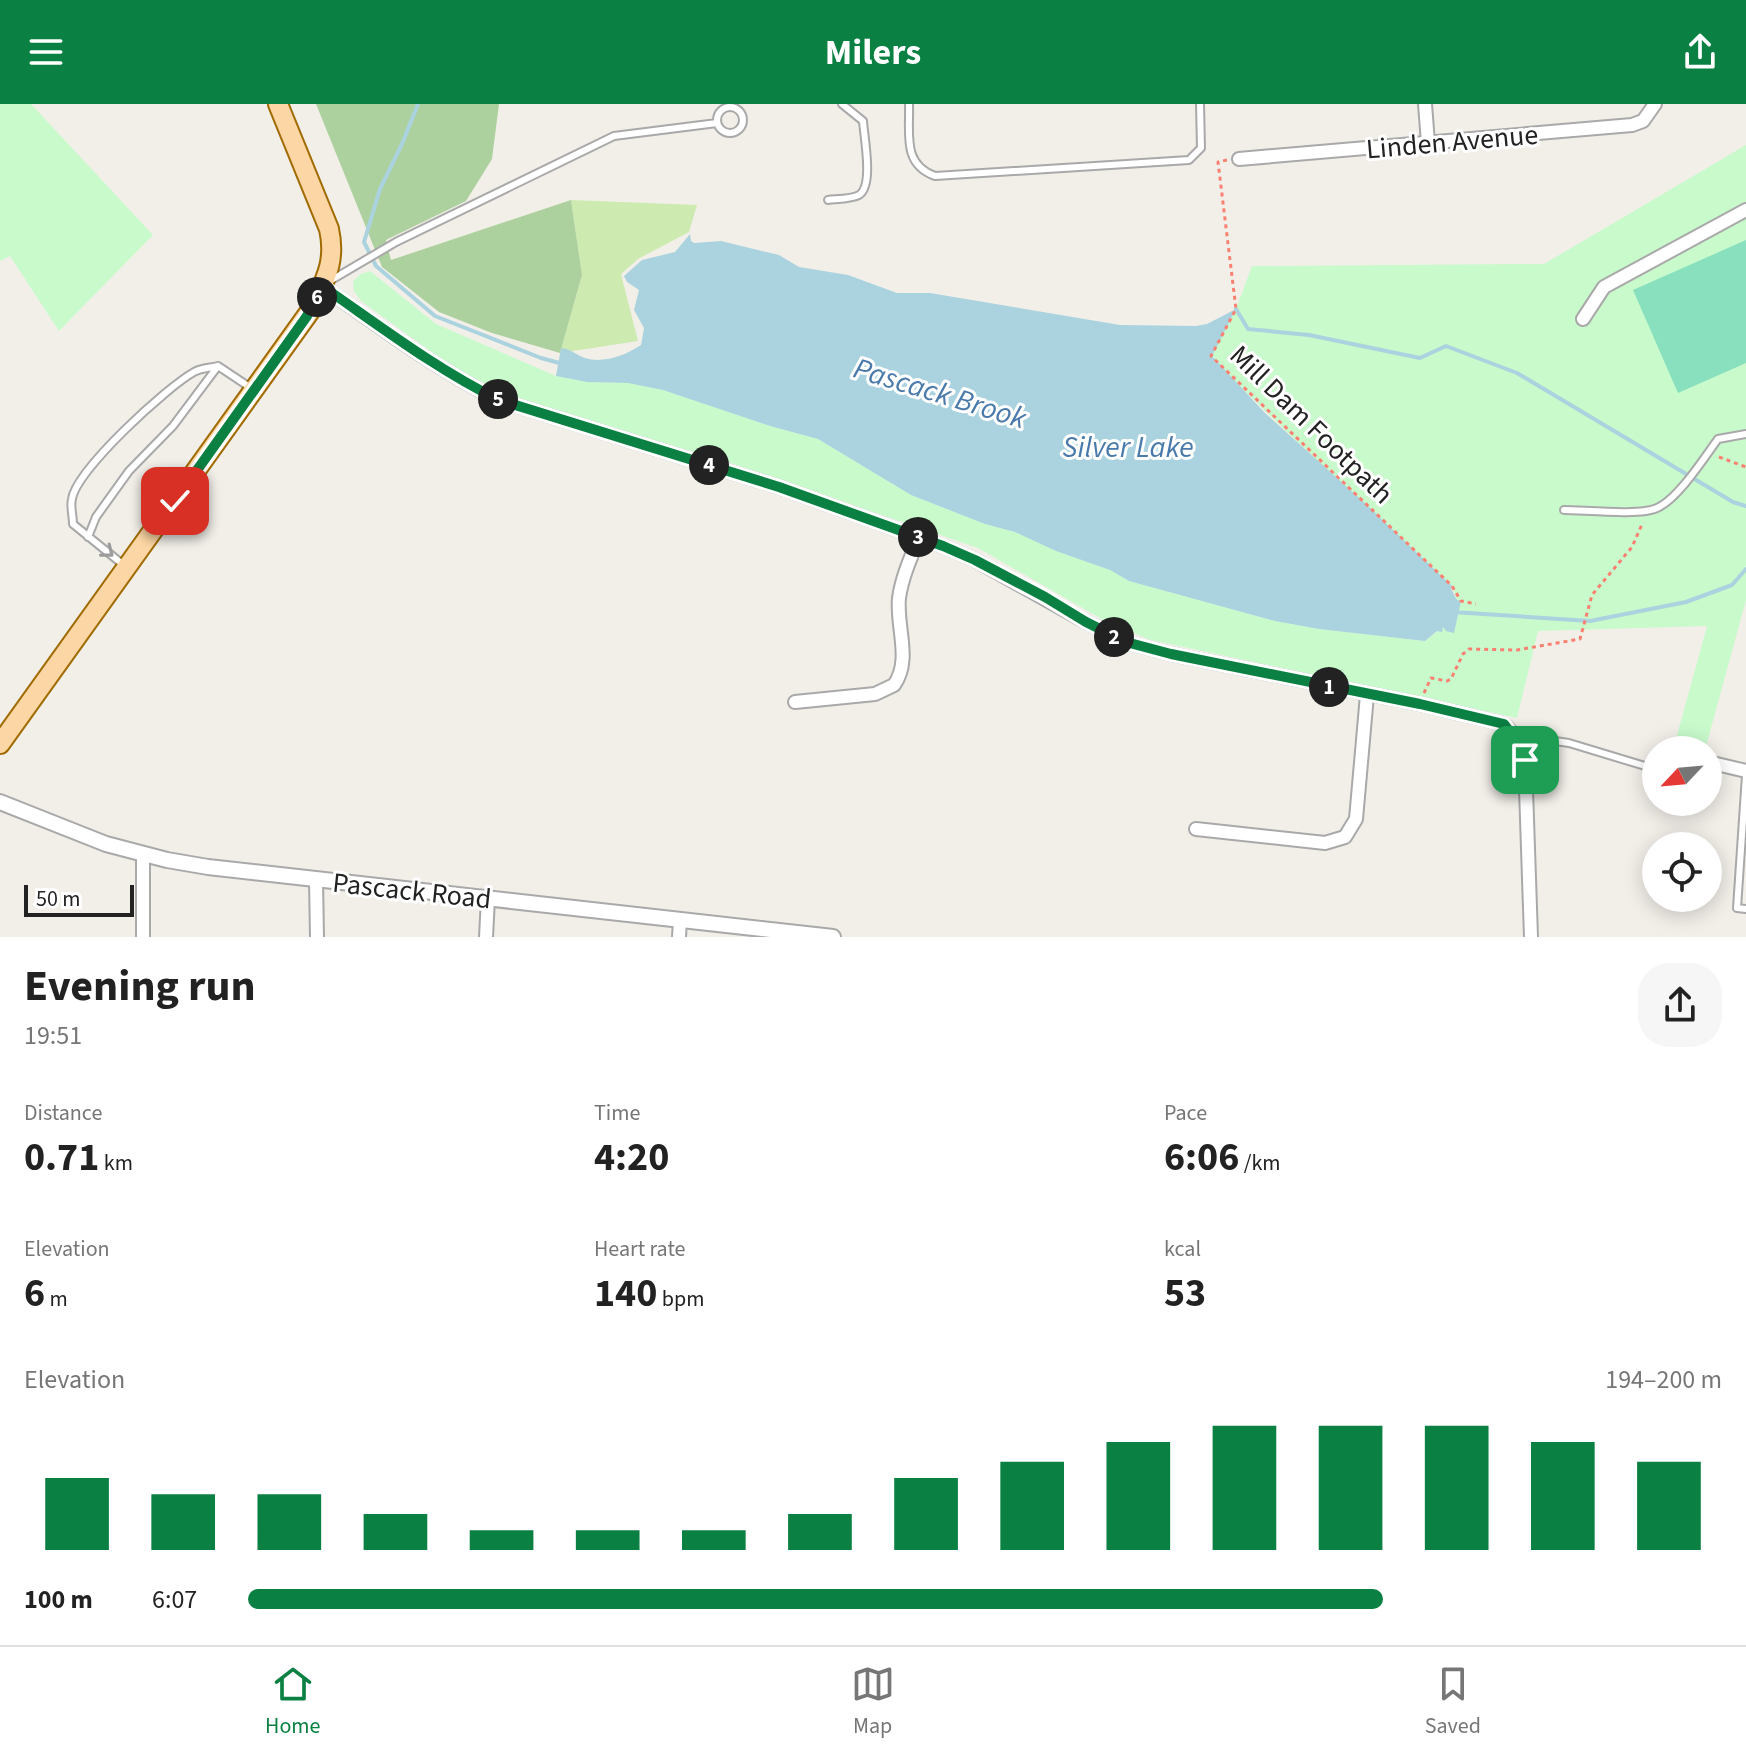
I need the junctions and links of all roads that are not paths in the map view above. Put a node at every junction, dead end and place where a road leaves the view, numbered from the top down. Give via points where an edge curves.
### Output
1 (278, 104) edge
2 (842, 104) edge
3 (909, 104) edge
4 (1200, 104) edge
5 (1425, 104) edge
6 (1655, 104) edge
7 (717, 123) junction
8 (1428, 143) junction
9 (1239, 159) road end
10 (828, 200) dead end
11 (1746, 210) edge
12 (322, 286) junction
13 (1583, 319) dead end
14 (218, 366) junction
15 (254, 390) junction
16 (1746, 434) edge
17 (1564, 510) dead end
18 (88, 537) junction
19 (919, 538) junction
20 (127, 567) junction
21 (1367, 695) junction
22 (795, 702) dead end
23 (1514, 735) junction
24 (0, 744) edge
25 (1642, 765) edge
26 (1722, 766) edge
27 (1746, 773) edge
28 (0, 802) edge
29 (1196, 829) dead end
30 (143, 854) junction
31 (316, 879) junction
32 (488, 898) junction
33 (1746, 909) edge
34 (680, 920) junction
35 (769, 933) edge
36 (143, 937) edge
37 (317, 937) edge
38 (486, 937) edge
39 (679, 937) edge
40 (833, 937) edge
41 (1531, 937) edge

1 - 12 main road via 329,229 332,260
2 - 10 lane via 863,121 866,187 859,195
3 - 4 lane via 911,157 919,169 935,176 1189,160 1201,148
5 - 8 street
6 - 8 street, Linden Avenue via 1643,121 1632,125
7 - 7 lane via 727,133 736,132 743,117 734,107 725,108
7 - 12 lane via 614,136 396,242
8 - 9 street, Linden Avenue
11 - 13 street via 1604,287
12 - 15 main road
12 - 19 street via 499,400 779,487
14 - 15 lane
14 - 18 lane via 173,426 129,471
14 - 18 lane via 198,369 178,382 83,472 71,498 73,524
15 - 20 main road
16 - 17 lane via 1718,439 1659,508
18 -> 20 lane
19 - 21 street via 975,560 1126,642
19 - 22 street via 900,595 901,676 875,694
20 - 24 main road
21 - 23 street via 1489,719
21 - 29 street via 1356,819 1345,837 1325,843
23 - 25 lane via 1569,743
23 - 41 street via 1525,760
26 - 27 street
27 - 33 lane via 1737,908
28 - 30 street, Pascack Road
30 - 31 street, Pascack Road
30 - 36 street
31 - 32 street, Pascack Road
31 - 37 street
32 - 34 street, Pascack Road
32 - 38 street
34 - 35 street, Pascack Road
34 - 39 street
35 - 40 street, Pascack Road

